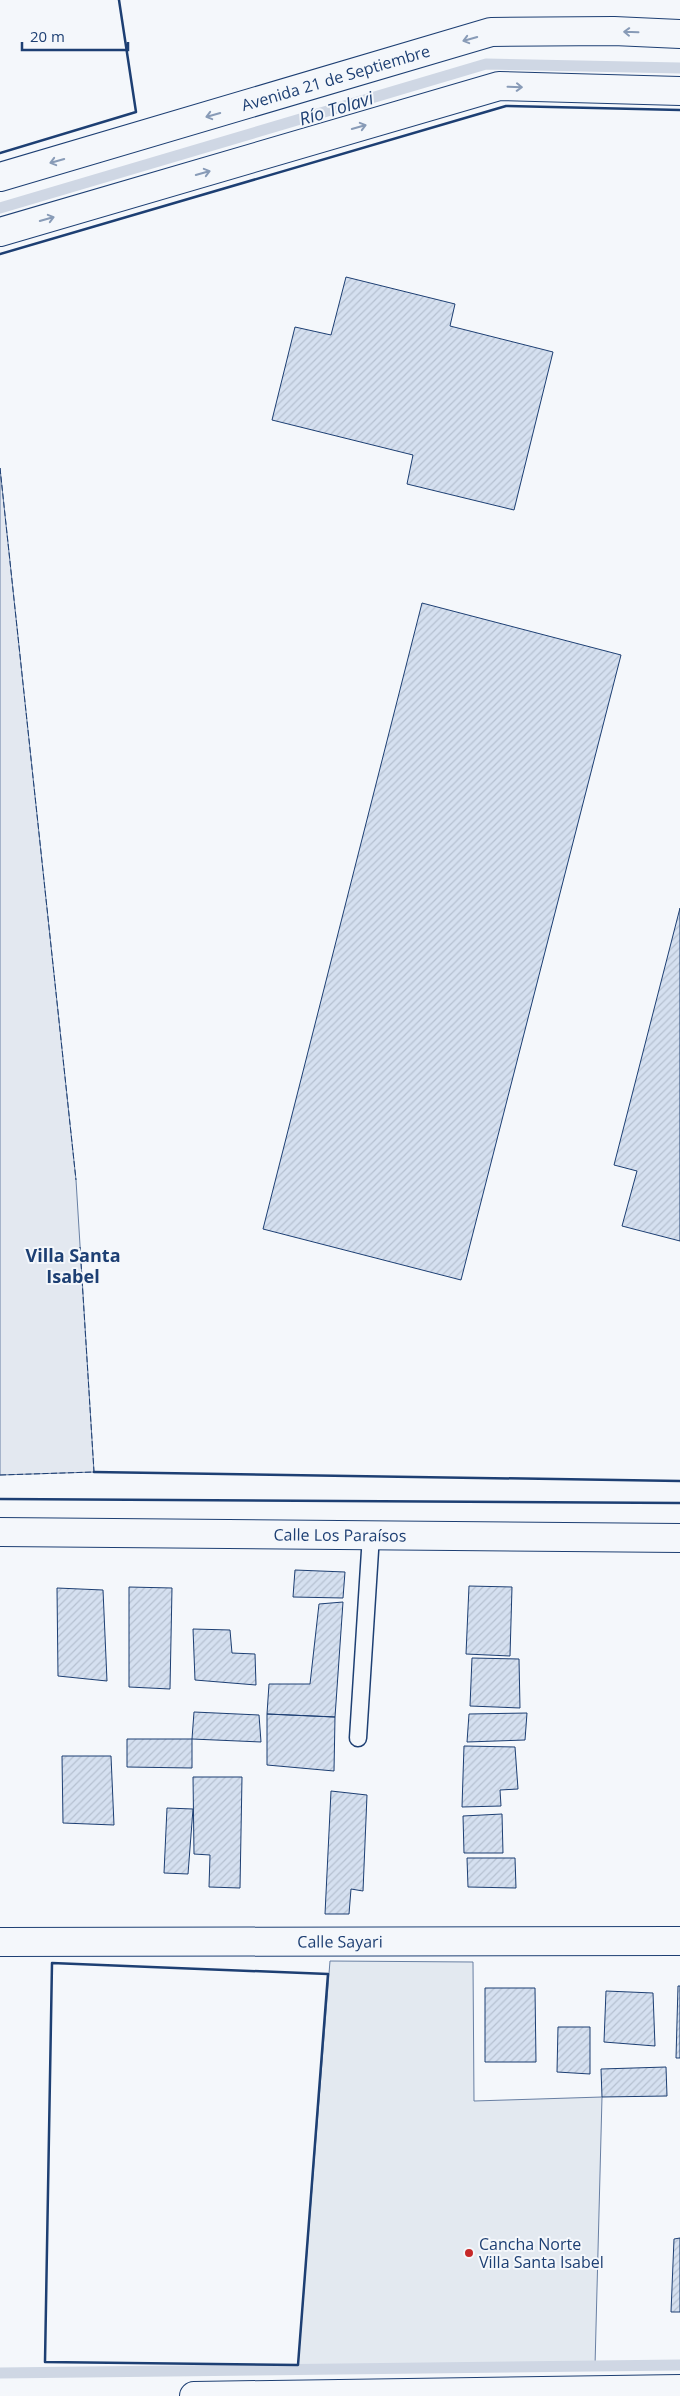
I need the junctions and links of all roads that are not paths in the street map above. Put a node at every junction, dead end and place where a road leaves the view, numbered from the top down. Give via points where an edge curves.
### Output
1 (680, 34) edge
2 (680, 91) edge
3 (0, 178) edge
4 (0, 232) edge
5 (0, 1532) edge
6 (371, 1535) junction
7 (680, 1538) edge
8 (358, 1738) dead end
9 (0, 1942) edge
10 (680, 1942) edge
11 (680, 2389) edge
12 (509, 2393) edge
13 (194, 2396) edge

1 -> 3 street, Avenida 21 de Septiembre via 491,32
4 -> 2 street via 499,86
5 - 6 street, Calle Los Paraísos
6 - 7 street, Calle Los Paraísos
6 - 8 lane
9 - 10 street, Calle Sayari
11 - 12 street
12 - 13 street

